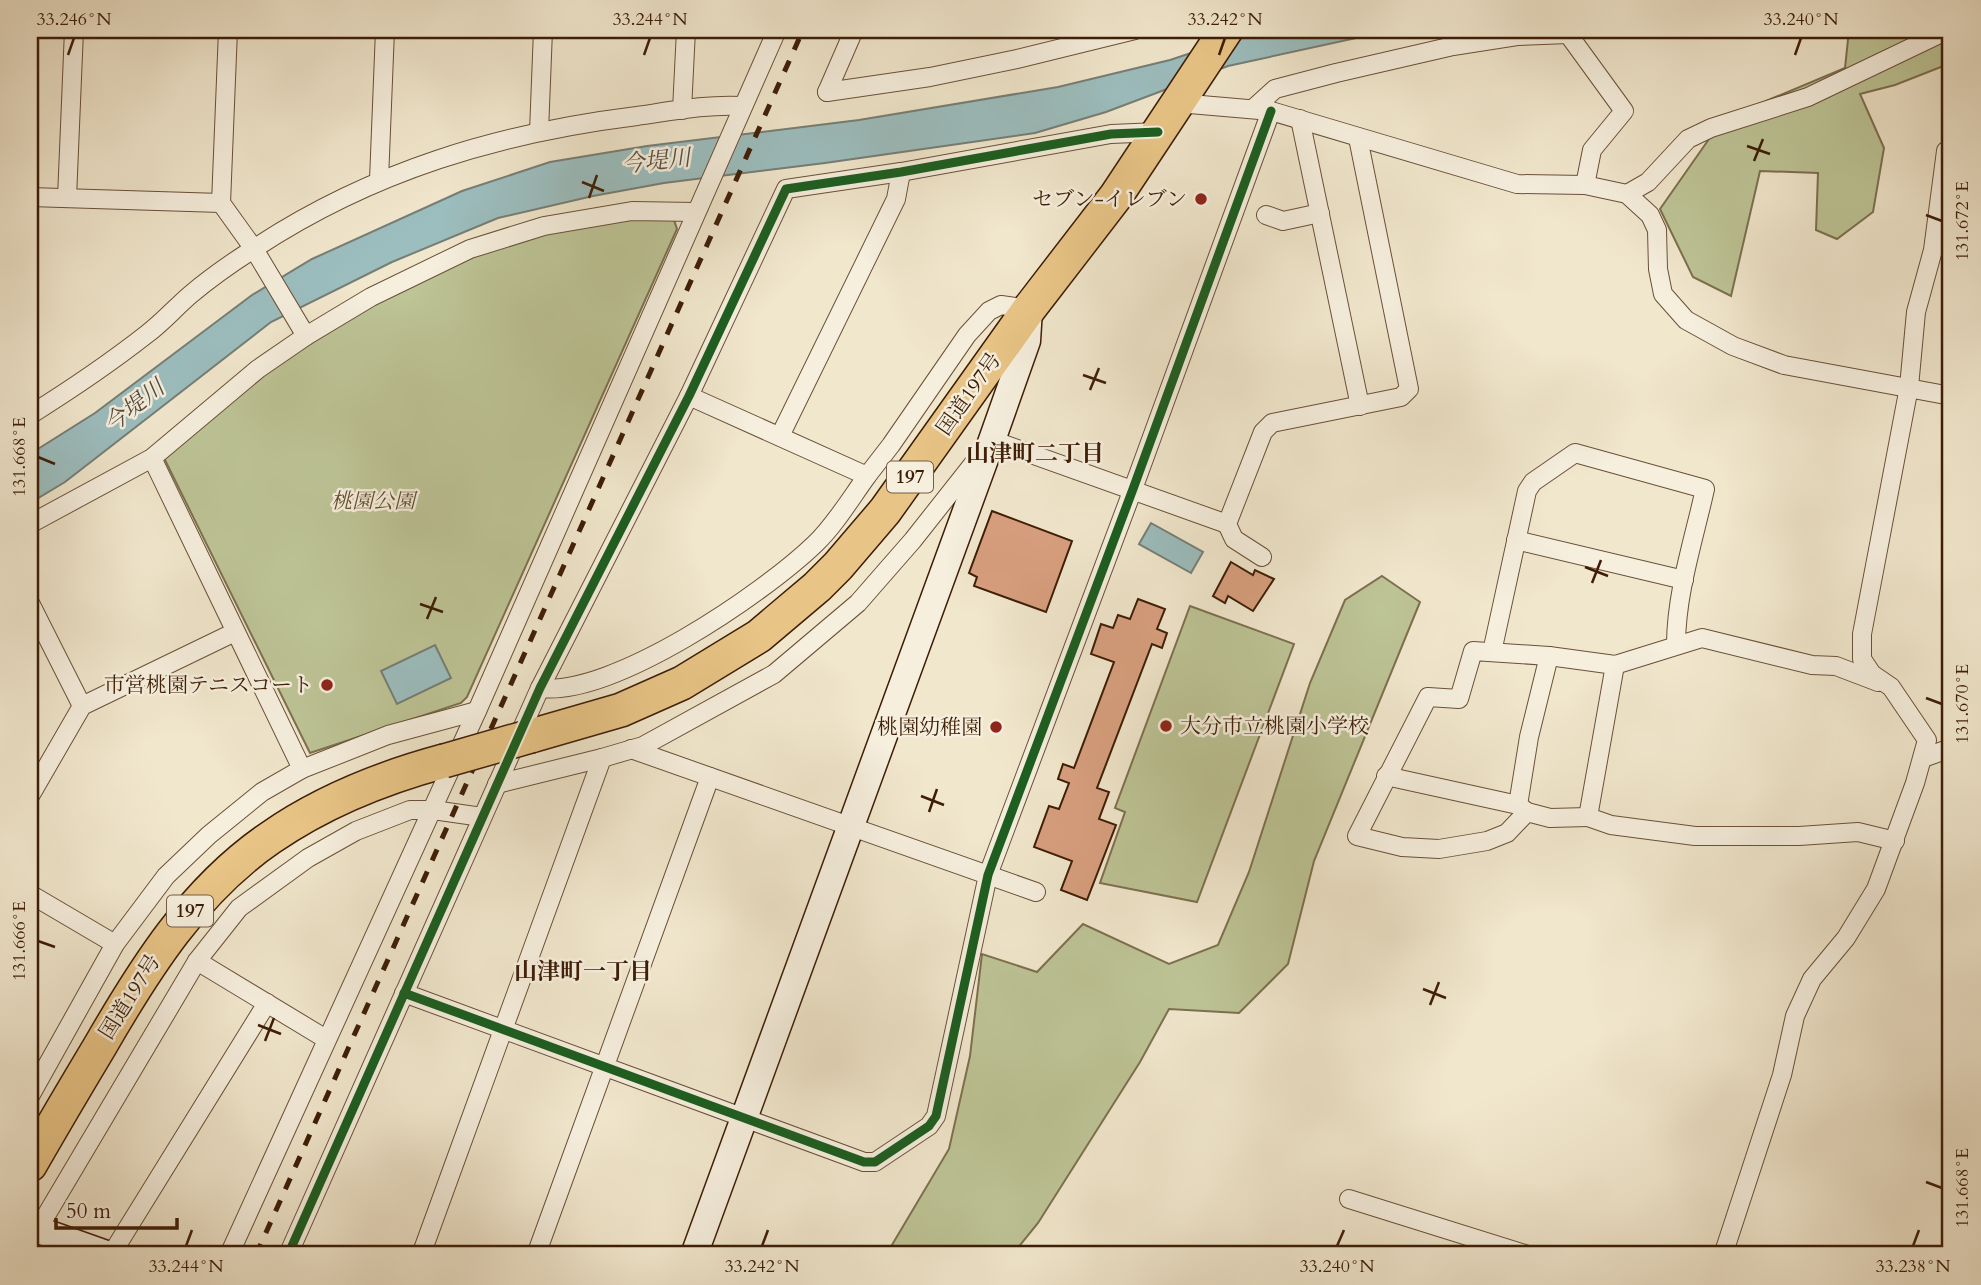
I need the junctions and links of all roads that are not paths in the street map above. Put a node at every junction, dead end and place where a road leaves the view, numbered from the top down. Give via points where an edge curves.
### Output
1 (74, 30) edge
2 (228, 30) edge
3 (385, 30) edge
4 (543, 30) edge
5 (686, 30) edge
6 (777, 30) edge
7 (854, 30) edge
8 (1135, 30) edge
9 (1948, 30) edge
10 (1223, 34) edge
11 (1181, 99) junction
12 (1262, 109) junction
13 (682, 110) junction
14 (739, 114) junction
15 (1300, 119) junction
16 (539, 132) junction
17 (1158, 132) junction
18 (1358, 138) junction
19 (1951, 150) edge
20 (901, 172) junction
21 (379, 180) junction
22 (1585, 185) junction
23 (1627, 194) junction
24 (30, 197) edge
25 (67, 198) junction
26 (220, 203) junction
27 (695, 212) junction
28 (1320, 213) junction
29 (1266, 215) dead end
30 (254, 248) junction
31 (1029, 309) junction
32 (302, 329) junction
33 (1909, 387) junction
34 (689, 396) junction
35 (1951, 396) edge
36 (1360, 406) junction
37 (30, 415) edge
38 (780, 436) junction
39 (992, 440) junction
40 (152, 458) junction
41 (867, 476) junction
42 (1133, 489) junction
43 (30, 524) edge
44 (1227, 524) junction
45 (1516, 540) junction
46 (1262, 557) dead end
47 (1684, 580) junction
48 (30, 603) edge
49 (236, 632) junction
50 (1676, 645) junction
51 (1492, 652) junction
52 (1549, 656) junction
53 (1615, 665) junction
54 (1891, 687) junction
55 (540, 688) junction
56 (82, 706) junction
57 (477, 711) junction
58 (1951, 748) edge
59 (631, 749) junction
60 (602, 758) junction
61 (1923, 758) junction
62 (302, 768) junction
63 (1386, 776) junction
64 (710, 777) junction
65 (497, 784) junction
66 (30, 796) edge
67 (1522, 808) junction
68 (433, 810) junction
69 (482, 817) junction
70 (1588, 817) junction
71 (850, 827) junction
72 (1895, 841) junction
73 (988, 875) junction
74 (1036, 892) dead end
75 (30, 894) edge
76 (115, 944) junction
77 (197, 961) junction
78 (404, 993) junction
79 (267, 1003) junction
80 (503, 1030) junction
81 (326, 1039) junction
82 (605, 1067) junction
83 (30, 1096) edge
84 (744, 1118) junction
85 (30, 1165) edge
86 (1349, 1199) dead end
87 (34, 1228) edge
88 (110, 1255) edge
89 (229, 1255) edge
90 (288, 1255) edge
91 (421, 1255) edge
92 (536, 1255) edge
93 (694, 1255) edge
94 (1528, 1255) edge
95 (1723, 1255) edge

1 - 25 street
2 - 26 street
3 - 21 street
4 - 16 street
5 - 13 street
6 - 14 street
7 - 8 street via 827,92 1017,59
9 - 23 street via 1808,97 1688,139 1648,181
10 - 11 highway, 国道197号 / 197
11 - 12 street
11 - 17 highway, 国道197号 / 197
12 - 15 street
12 - 22 street via 1275,89 1336,73 1453,46 1568,34 1624,111 1592,150
12 - 42 street
13 - 14 street via 722,105
13 - 16 street
14 - 27 street
15 - 18 street
15 - 28 street
16 - 21 street via 465,150
17 - 20 street via 1111,134
17 - 31 highway, 国道197号 / 197 via 1116,197
18 - 22 street via 1517,184
18 - 36 street via 1409,388 1401,397
19 - 33 street via 1946,151 1933,250 1916,312
20 - 34 street via 786,189
20 - 38 street via 896,199
21 - 30 street
22 - 23 street
23 - 33 street via 1650,215 1657,230 1663,293 1686,320 1733,346 1784,365
24 - 25 street
25 - 26 street
26 - 30 street
27 - 32 street via 632,211 544,226 470,249
27 - 57 street
28 - 29 street via 1283,221
28 - 36 street
30 - 32 street
30 - 37 street via 192,293 150,332
31 - 39 street via 1027,341
31 - 41 street via 1001,305 989,311
31 - 85 highway, 国道197号 / 197, bridge via 885,511 808,596 759,636 682,683 621,710 373,783 268,839 220,880 146,968
32 - 40 street
33 - 35 street
33 - 54 street via 1862,634 1862,659 1872,674
34 - 38 street
34 - 55 street
36 - 44 street via 1272,423 1262,432
38 - 41 street
39 - 42 street
39 - 59 street via 858,603 774,674
39 - 71 street
40 - 43 street
40 - 49 street
41 - 55 street via 817,542 712,622 631,667 584,685
42 - 44 street
42 - 73 street
44 - 46 street via 1234,539
45 - 47 street
45 - 47 street via 1533,482 1575,453 1597,458 1705,489
45 - 51 street
47 - 50 street
48 - 56 street
49 - 56 street
49 - 62 street
50 - 53 street
50 - 54 street via 1702,638 1812,665 1836,666
51 - 52 street
51 - 63 street via 1473,651 1459,699 1429,696
52 - 53 street
52 - 67 street via 1529,737
53 - 70 street
54 - 61 street via 1927,740
55 - 65 street
56 - 66 street
57 - 62 street via 388,735
57 - 68 street
58 - 61 street
59 - 60 street
59 - 64 street
60 - 65 street
60 - 80 street
61 - 72 street
62 - 76 street via 262,792 209,835 166,876
63 - 67 street
63 - 67 street via 1357,836 1402,847 1439,849 1488,841 1507,833
64 - 71 street
64 - 82 street
65 - 69 street
67 - 70 street via 1550,818
68 - 69 street
68 - 77 street via 410,810 308,858 239,908
68 - 81 street
69 - 78 street
70 - 72 street via 1611,825 1695,836 1858,832
71 - 73 street
71 - 84 street
72 - 95 street via 1876,889 1846,938 1812,979 1795,1016 1782,1075
73 - 74 street
73 - 84 street via 936,1116 929,1126 876,1162 864,1163
75 - 76 street
76 - 83 street
77 - 79 street
77 - 87 street
78 - 80 street
78 - 90 street
79 - 81 street
79 - 88 street
80 - 82 street
80 - 91 street
81 - 89 street
82 - 84 street
82 - 92 street
84 - 93 street
86 - 94 street
87 - 88 street

